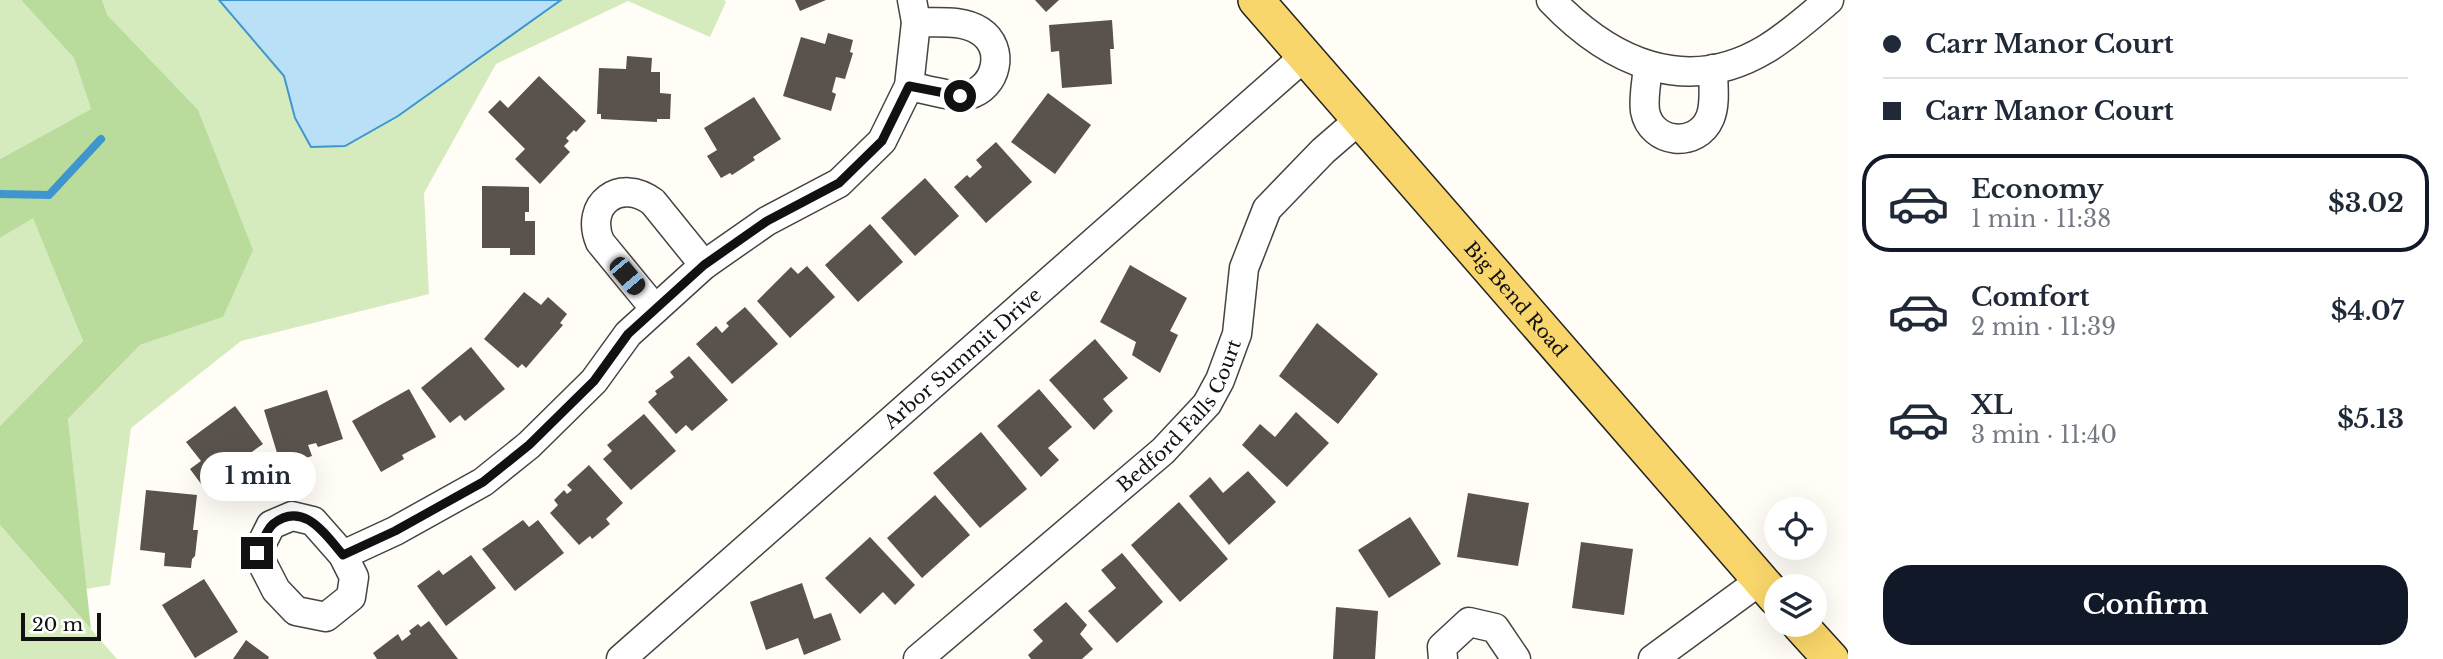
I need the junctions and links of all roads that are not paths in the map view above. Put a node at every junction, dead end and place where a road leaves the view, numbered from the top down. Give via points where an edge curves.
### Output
1 (1256, 0) edge
2 (1551, 0) edge
3 (1829, 0) edge
4 (914, 11) edge
5 (1305, 56) junction
6 (1648, 66) junction
7 (1713, 69) junction
8 (909, 86) junction
9 (1360, 119) junction
10 (704, 265) junction
11 (655, 309) junction
12 (343, 555) dead end
13 (1764, 584) edge
14 (1764, 591) edge
15 (1811, 637) edge
16 (621, 659) edge
17 (918, 659) edge
18 (1443, 659) edge
19 (1516, 659) edge
20 (1653, 659) edge
21 (1831, 659) edge

1 - 5 main road, Big Bend Road
2 - 6 street via 1588,34
3 - 7 street via 1764,50
4 - 8 street
4 - 8 street via 982,32 996,55 991,80 970,95
5 - 9 main road, Big Bend Road
5 - 16 street, Arbor Summit Drive
6 - 7 street via 1669,71
6 - 7 street via 1644,108 1648,120 1671,139 1696,135 1706,127 1713,105
8 - 10 street via 882,141 839,183 767,221
9 - 13 main road, Big Bend Road
9 - 17 street, Bedford Falls Court via 1267,209 1244,268 1237,334 1207,404 1163,451
10 - 11 street
10 - 11 street via 643,195 620,192 607,200 599,209 595,232
11 - 12 street via 628,334 594,381 529,445 483,482
14 - 20 street
15 - 21 main road
18 - 19 street via 1442,647 1469,622 1495,628

